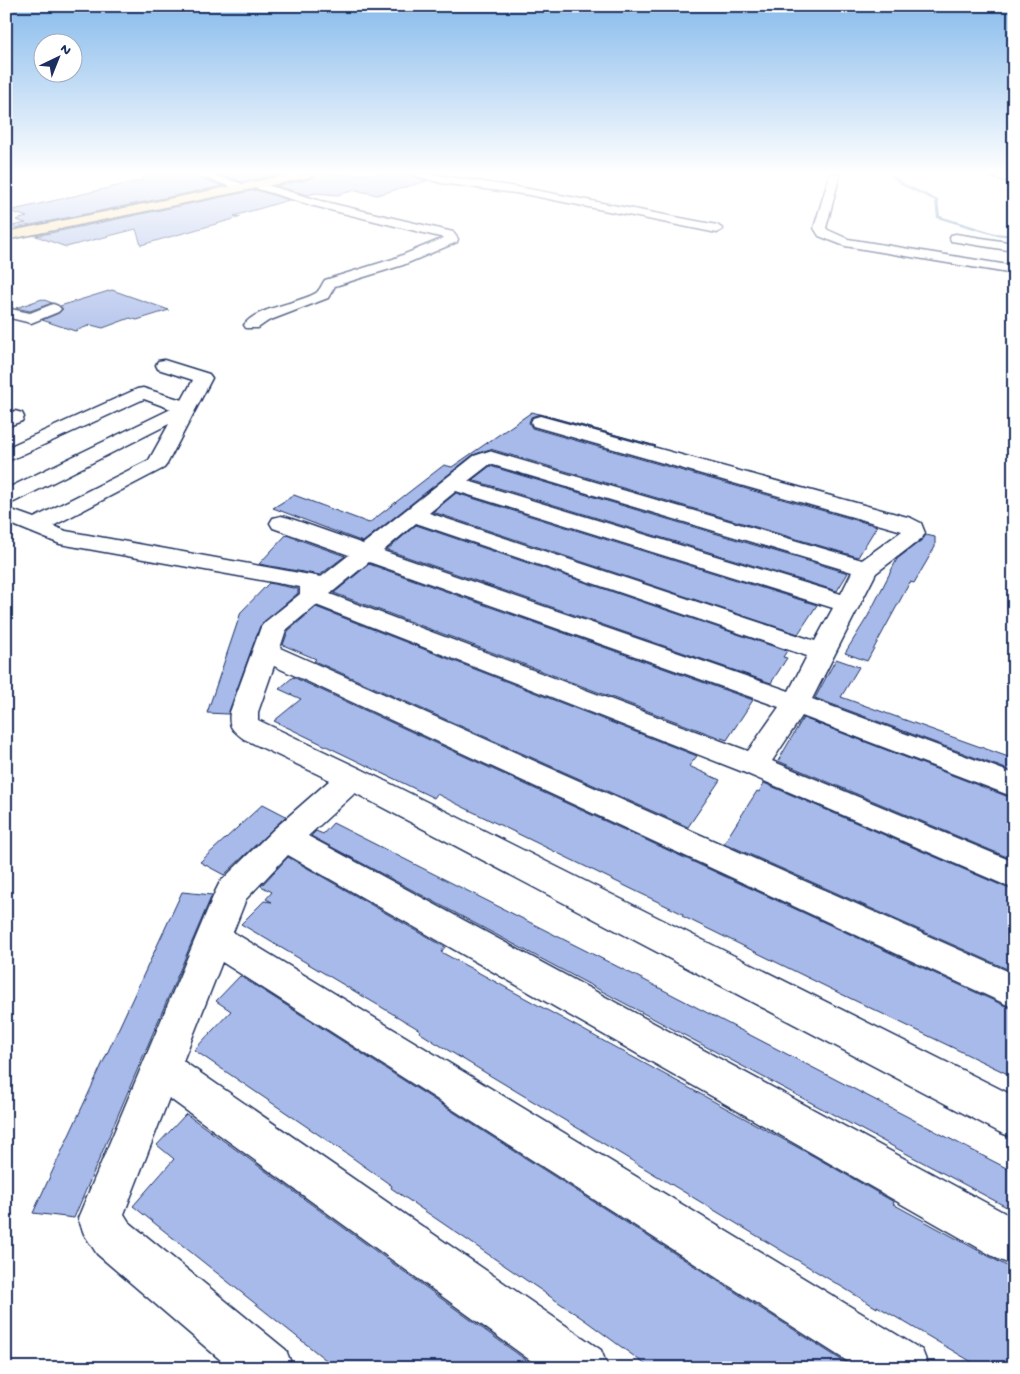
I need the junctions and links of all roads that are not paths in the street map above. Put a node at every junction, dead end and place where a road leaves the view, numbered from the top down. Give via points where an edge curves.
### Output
1 (451, 238) edge
2 (832, 238) edge
3 (956, 238) dead end
4 (1014, 246) edge
5 (1014, 270) edge
6 (53, 309) dead end
7 (6, 312) edge
8 (252, 325) dead end
9 (164, 365) dead end
10 (187, 408) junction
11 (540, 422) dead end
12 (6, 456) edge
13 (453, 483) junction
14 (6, 497) edge
15 (6, 514) edge
16 (413, 515) junction
17 (281, 523) dead end
18 (35, 526) junction
19 (366, 552) junction
20 (866, 569) junction
21 (312, 595) junction
22 (847, 604) junction
23 (264, 652) junction
24 (822, 652) junction
25 (796, 703) junction
26 (754, 766) junction
27 (352, 778) junction
28 (1014, 786) edge
29 (285, 838) junction
30 (1014, 876) edge
31 (213, 938) junction
32 (1014, 992) edge
33 (160, 1068) junction
34 (1014, 1118) edge
35 (1014, 1243) edge
36 (268, 1368) edge
37 (583, 1368) edge
38 (904, 1368) edge

1 - 8 street via 398,262 330,283 323,295
2 - 5 street
3 - 4 street
6 - 7 street via 31,318
9 - 10 street via 203,378
10 - 12 street via 143,393
10 - 14 street
10 - 18 street via 156,464
11 - 20 street via 894,520 913,528 914,533
13 - 16 street
13 - 20 street via 481,460 489,457 500,459
13 - 22 street
15 - 18 street
16 - 19 street
16 - 24 street
17 - 19 street
18 - 21 street via 60,537 312,582
19 - 21 street
19 - 25 street
20 - 22 street
21 - 23 street via 274,627
21 - 26 street
22 - 24 street
23 - 27 street via 243,724
23 - 32 street
24 - 25 street
25 - 26 street
25 - 28 street
26 - 30 street
27 - 29 street
27 - 34 street
29 - 31 street via 232,892
29 - 35 street
31 - 33 street
31 - 38 street
33 - 36 street via 100,1218 113,1238
33 - 37 street

